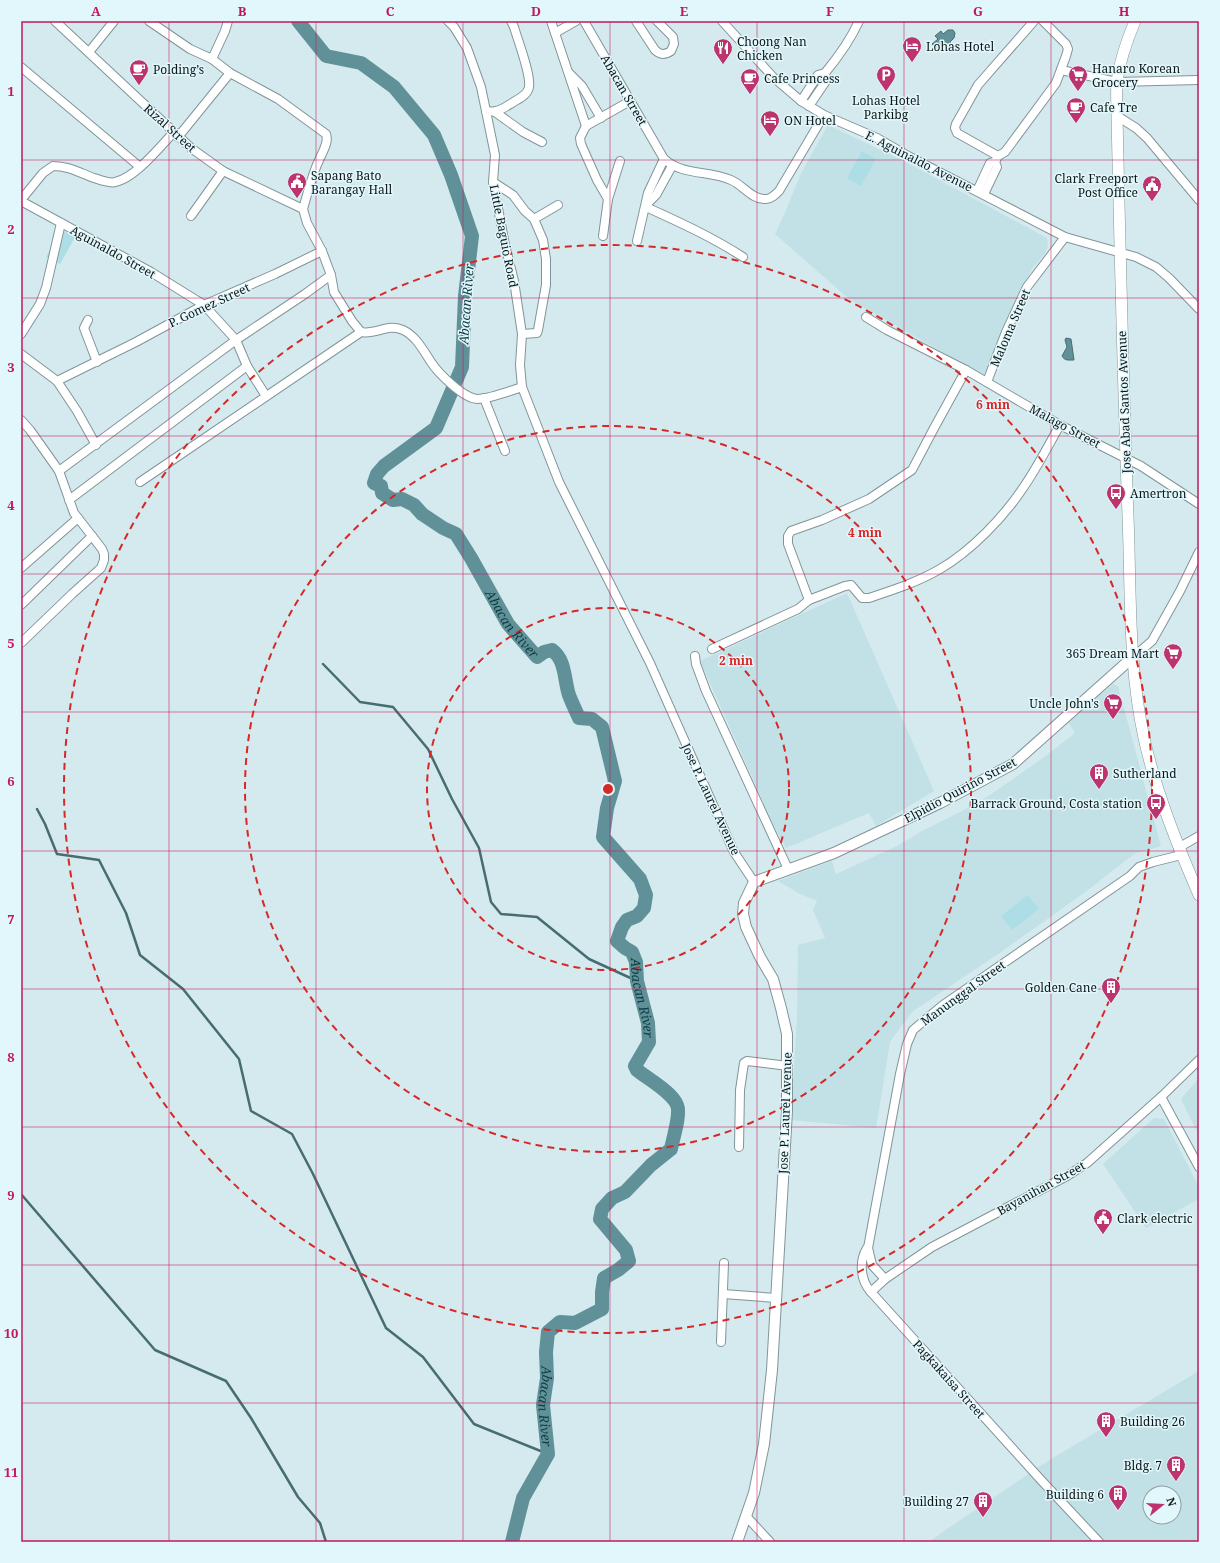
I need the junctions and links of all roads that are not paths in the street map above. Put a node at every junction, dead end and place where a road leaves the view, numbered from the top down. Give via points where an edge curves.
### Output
1 (55, 21) edge
2 (114, 21) edge
3 (149, 21) edge
4 (228, 21) edge
5 (448, 21) edge
6 (511, 21) edge
7 (551, 21) edge
8 (576, 21) edge
9 (584, 21) edge
10 (637, 21) edge
11 (657, 21) edge
12 (722, 21) edge
13 (859, 21) edge
14 (1034, 21) edge
15 (1043, 21) edge
16 (1135, 21) edge
17 (555, 33) junction
18 (89, 52) junction
19 (212, 59) junction
20 (21, 67) edge
21 (1061, 70) junction
22 (230, 73) junction
23 (568, 73) junction
24 (825, 73) junction
25 (1199, 80) edge
26 (1117, 82) junction
27 (630, 101) junction
28 (801, 101) junction
29 (808, 106) junction
30 (491, 112) junction
31 (824, 115) junction
32 (1117, 116) junction
33 (601, 118) junction
34 (586, 126) junction
35 (176, 135) junction
36 (542, 142) dead end
37 (664, 159) junction
38 (997, 159) junction
39 (620, 161) dead end
40 (672, 166) junction
41 (140, 167) junction
42 (223, 171) junction
43 (493, 182) junction
44 (980, 192) junction
45 (608, 199) junction
46 (1199, 200) edge
47 (21, 201) edge
48 (558, 205) dead end
49 (646, 206) junction
50 (303, 209) junction
51 (191, 216) dead end
52 (534, 218) junction
53 (61, 223) junction
54 (603, 236) dead end
55 (1065, 238) junction
56 (637, 241) dead end
57 (322, 250) junction
58 (1120, 253) junction
59 (743, 257) dead end
60 (331, 275) junction
61 (204, 305) junction
62 (1199, 309) edge
63 (866, 317) dead end
64 (88, 320) dead end
65 (361, 332) junction
66 (21, 334) edge
67 (522, 334) junction
68 (236, 340) junction
69 (21, 354) edge
70 (97, 362) junction
71 (247, 366) junction
72 (966, 370) junction
73 (57, 381) junction
74 (987, 382) junction
75 (522, 387) junction
76 (266, 396) junction
77 (484, 398) junction
78 (21, 420) edge
79 (1060, 425) junction
80 (96, 445) junction
81 (505, 451) dead end
82 (1125, 459) junction
83 (59, 471) junction
84 (140, 482) dead end
85 (69, 500) junction
86 (1199, 504) edge
87 (78, 518) junction
88 (92, 536) junction
89 (1199, 552) edge
90 (21, 568) edge
91 (809, 600) junction
92 (21, 605) edge
93 (21, 643) edge
94 (712, 649) dead end
95 (695, 656) dead end
96 (1134, 657) junction
97 (1199, 836) edge
98 (1180, 851) junction
99 (788, 869) junction
100 (754, 882) junction
101 (1199, 895) edge
102 (1199, 1060) edge
103 (788, 1066) junction
104 (1161, 1097) junction
105 (739, 1147) dead end
106 (1199, 1167) edge
107 (868, 1248) junction
108 (724, 1263) dead end
109 (872, 1265) junction
110 (862, 1272) junction
111 (885, 1279) junction
112 (871, 1292) junction
113 (723, 1294) junction
114 (776, 1298) junction
115 (720, 1342) dead end
116 (746, 1516) junction
117 (737, 1542) edge
118 (770, 1542) edge
119 (1100, 1542) edge

1 - 18 street, Rizal Street
2 - 18 street
3 - 19 street via 190,49
4 - 19 street via 226,31
5 - 30 street, Little Baguio Road via 467,48
6 - 30 street via 528,75 529,88 524,96
7 - 17 street
8 - 17 street
9 - 27 street, Abacan Street
10 - 11 street via 657,53 664,54 671,51 674,41
12 - 28 street, E. Aguinaldo Avenue via 773,77
13 - 24 street via 841,54
14 - 38 street via 978,85 956,124 957,133
15 - 21 street via 1068,49
16 - 26 main road, Jose Abad Santos Avenue via 1125,44
17 - 23 street
18 - 35 street, Rizal Street
19 - 22 street
20 - 41 street
21 - 26 street
21 - 38 street via 1048,95
22 - 35 street
22 - 50 street via 278,99 326,134 327,142 316,166
23 - 33 street via 582,86
23 - 34 street
24 - 28 street via 818,75
24 - 29 street via 826,81
25 - 26 street
26 - 32 main road, Jose Abad Santos Avenue
27 - 33 street
27 - 37 street, Abacan Street
28 - 29 street, E. Aguinaldo Avenue
29 - 31 street, E. Aguinaldo Avenue
30 - 36 street
30 - 43 street, Little Baguio Road
31 - 40 street, Abacan Street via 779,191 766,199 757,197 732,180 711,174 693,173
31 - 44 street, E. Aguinaldo Avenue via 878,138
32 - 46 street via 1146,138
32 - 58 main road, Jose Abad Santos Avenue
33 - 34 street
34 - 45 street via 580,138 581,144
35 - 41 street
35 - 42 street, Rizal Street
37 - 40 street, Abacan Street
37 - 49 street via 648,193
38 - 44 street via 990,163
39 - 45 street
40 - 49 street via 656,195
41 - 47 street via 123,180 113,183 71,168 54,166 43,173
42 - 50 street, Rizal Street
42 - 51 street
43 - 52 street via 513,195
43 - 67 street, Little Baguio Road via 514,281
44 - 55 street, E. Aguinaldo Avenue
45 - 54 street
47 - 53 street, Aguinaldo Street
48 - 52 street
49 - 56 street
49 - 59 street via 719,242
50 - 57 street
52 - 67 street via 543,240 546,285 538,330
53 - 61 street, Aguinaldo Street via 151,272
53 - 66 street via 46,288 40,304
55 - 58 street, E. Aguinaldo Avenue
55 - 74 street, Maloma Street via 1027,287
57 - 60 street
57 - 61 street, P. Gomez Street
58 - 62 street, E. Aguinaldo Avenue via 1136,257 1156,267
58 - 82 main road, Jose Abad Santos Avenue
60 - 65 street via 336,296
60 - 68 street
61 - 68 street, Aguinaldo Street
61 - 70 street, P. Gomez Street
63 - 72 street, Malago Street
64 - 70 street via 84,328
65 - 76 street
65 - 77 street via 391,327 409,333 443,376 466,395 476,399
67 - 75 street, Little Baguio Road
68 - 71 street, Aguinaldo Street
68 - 80 street
69 - 73 street
70 - 73 street, P. Gomez Street
71 - 76 street, Aguinaldo Street
71 - 85 street
72 - 74 street, Malago Street
72 - 91 street via 912,470 869,499 791,531 788,544
73 - 80 street
74 - 79 street, Malago Street
75 - 77 street
75 - 100 street, Jose P. Laurel Avenue via 559,482 650,662 734,852
76 - 84 street
77 - 81 street
78 - 83 street
79 - 82 street, Malago Street
79 - 91 street via 1023,488 1002,516 974,544 940,569 910,584 869,598 862,598 851,585
80 - 83 street
82 - 86 street, Malago Street
82 - 96 main road, Jose Abad Santos Avenue
83 - 85 street
85 - 87 street
87 - 88 street
87 - 90 street
88 - 92 street
88 - 93 street via 104,554 101,568
89 - 96 street, Elpidio Quirino Street via 1152,641
91 - 94 street via 798,609
95 - 99 street via 706,691
96 - 98 main road, Jose Abad Santos Avenue via 1136,693 1144,738 1168,820
96 - 99 street, Elpidio Quirino Street via 1013,764 870,837 815,861
97 - 98 street, Manunggal Street
98 - 101 main road, Jose Abad Santos Avenue
98 - 107 street, Manunggal Street via 1139,867 1130,876 943,1005 913,1030 900,1074
99 - 100 street, Elpidio Quirino Street
100 - 103 street, Jose P. Laurel Avenue via 744,903 743,914 746,927 776,989 787,1034
102 - 104 street, Bayanihan Street
103 - 105 street via 748,1061 742,1066
103 - 114 street, Jose P. Laurel Avenue
104 - 106 street
104 - 111 street, Bayanihan Street via 1072,1173 932,1247
107 - 109 street, Manunggal Street
107 - 110 street, Manunggal Street via 863,1258
108 - 113 street
109 - 110 street
109 - 111 street, Manunggal Street
110 - 112 street via 864,1283
111 - 112 street
112 - 119 street, Pagkakaisa Street
113 - 114 street
113 - 115 street
114 - 116 street, Jose P. Laurel Avenue via 764,1444 754,1493
116 - 117 street, Jose P. Laurel Avenue
116 - 118 street

